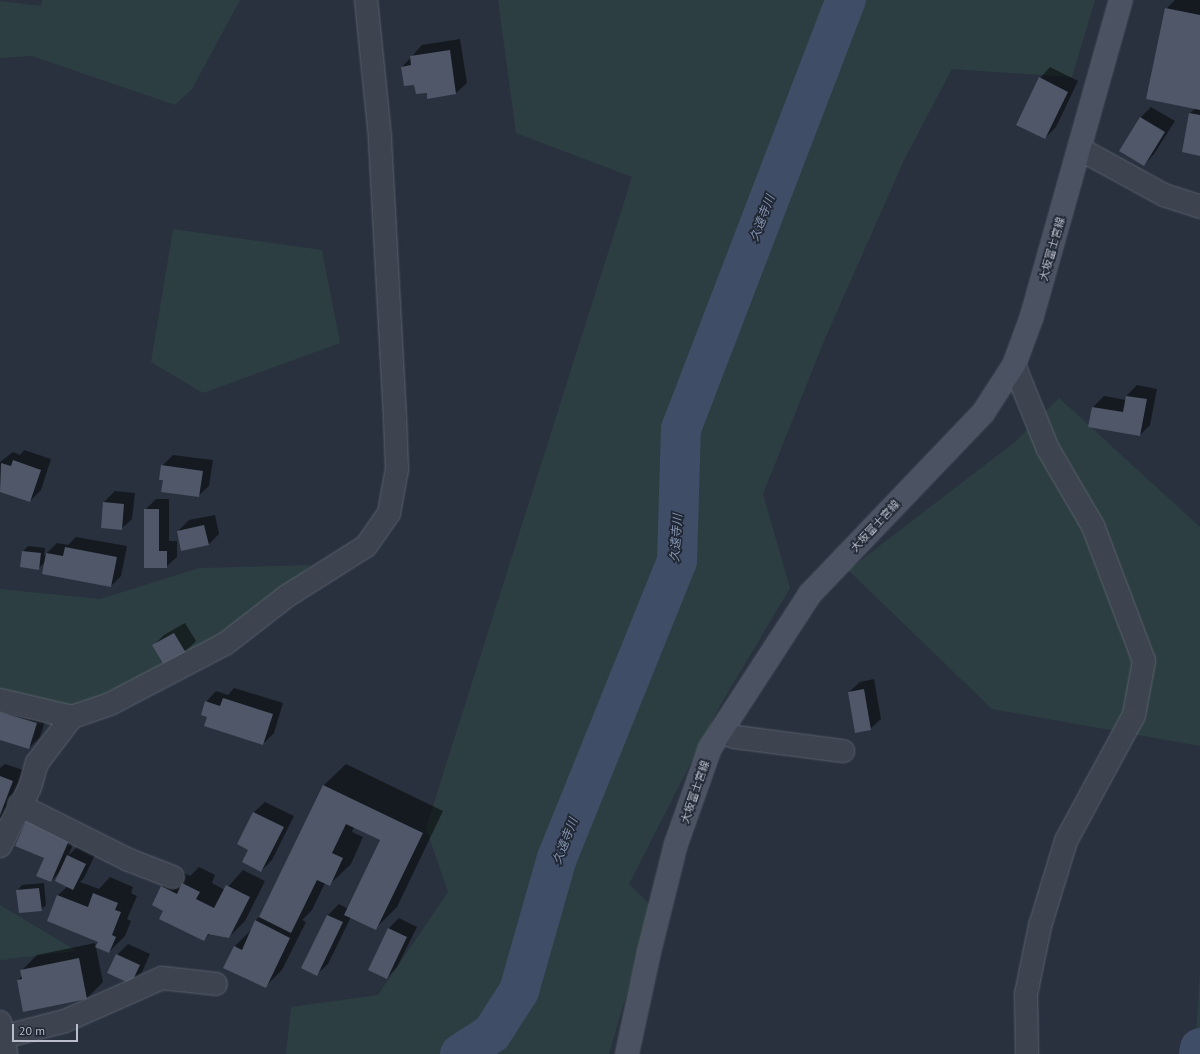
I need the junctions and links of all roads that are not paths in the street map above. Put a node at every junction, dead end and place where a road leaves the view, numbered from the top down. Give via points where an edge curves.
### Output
1 (366, 0) edge
2 (1122, 0) edge
3 (1080, 149) junction
4 (1200, 207) edge
5 (1014, 366) junction
6 (0, 700) edge
7 (72, 718) junction
8 (720, 732) junction
9 (843, 750) dead end
10 (19, 805) junction
11 (0, 846) edge
12 (173, 877) dead end
13 (216, 984) dead end
14 (3, 1037) edge
15 (627, 1054) edge
16 (1027, 1054) edge

1 - 7 street via 380,137 396,417 397,469 389,512 366,546 287,596 225,644 110,704
2 - 3 main road, 大坂富士宮線
3 - 4 street via 1164,195
3 - 5 main road, 大坂富士宮線 via 1032,316
5 - 8 main road, 大坂富士宮線 via 983,413 810,594
5 - 16 street via 1048,449 1093,526 1144,661 1134,715 1066,841 1042,919 1026,994
6 - 7 street
7 - 10 street via 37,763 30,787
8 - 9 street via 735,737
8 - 15 main road, 大坂富士宮線 via 710,748 676,844
10 - 11 street
10 - 12 street via 129,860
13 - 14 street via 162,978 65,1021

